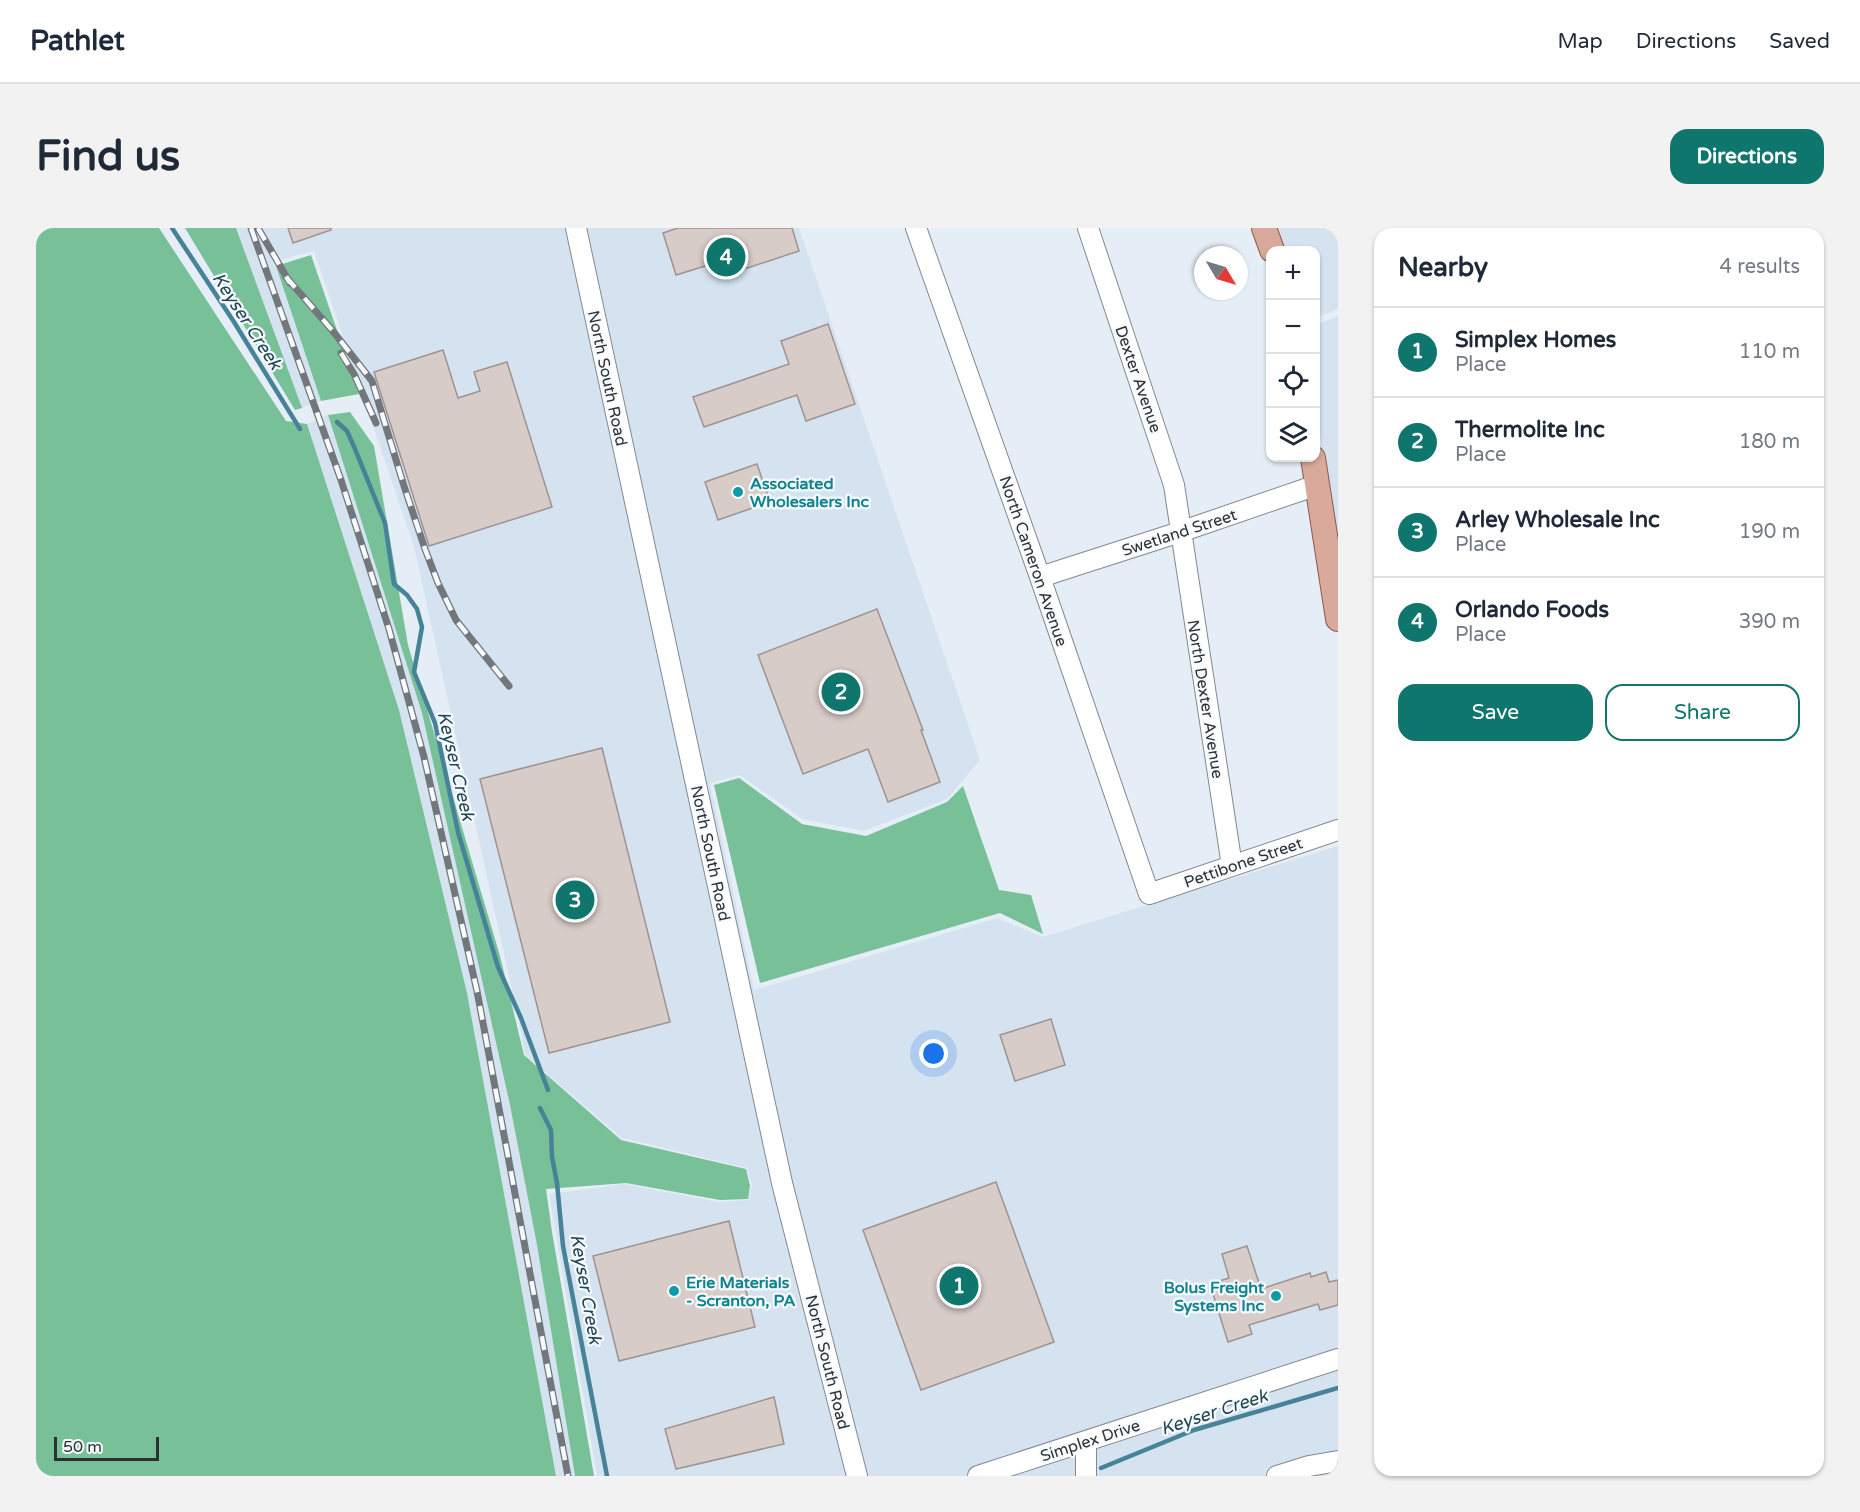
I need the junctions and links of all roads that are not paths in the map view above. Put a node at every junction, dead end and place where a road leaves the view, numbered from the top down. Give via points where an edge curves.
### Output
1 (576, 228) edge
2 (916, 228) edge
3 (1088, 228) edge
4 (1264, 228) edge
5 (1271, 246) edge
6 (1314, 462) edge
7 (1317, 485) junction
8 (1180, 532) junction
9 (1040, 577) junction
10 (1338, 619) edge
11 (1338, 831) edge
12 (1232, 866) junction
13 (1149, 894) joint
14 (1338, 1359) edge
15 (1086, 1441) junction
16 (1338, 1461) edge
17 (857, 1476) edge
18 (978, 1476) edge
19 (1086, 1476) edge
20 (1277, 1476) edge

1 - 17 street, North South Road via 782,1183
2 - 9 street, North Cameron Avenue
3 - 8 street, Dexter Avenue via 1174,485
4 - 5 main road
6 - 7 main road
7 - 8 street, Swetland Street
7 - 10 main road
8 - 9 street, Swetland Street
8 - 12 street, North Dexter Avenue
9 - 13 street, North Cameron Avenue
11 - 12 street, Pettibone Street
12 - 13 street, Pettibone Street
14 - 15 street, Simplex Drive
15 - 18 street, Simplex Drive
15 - 19 street
16 - 20 street

